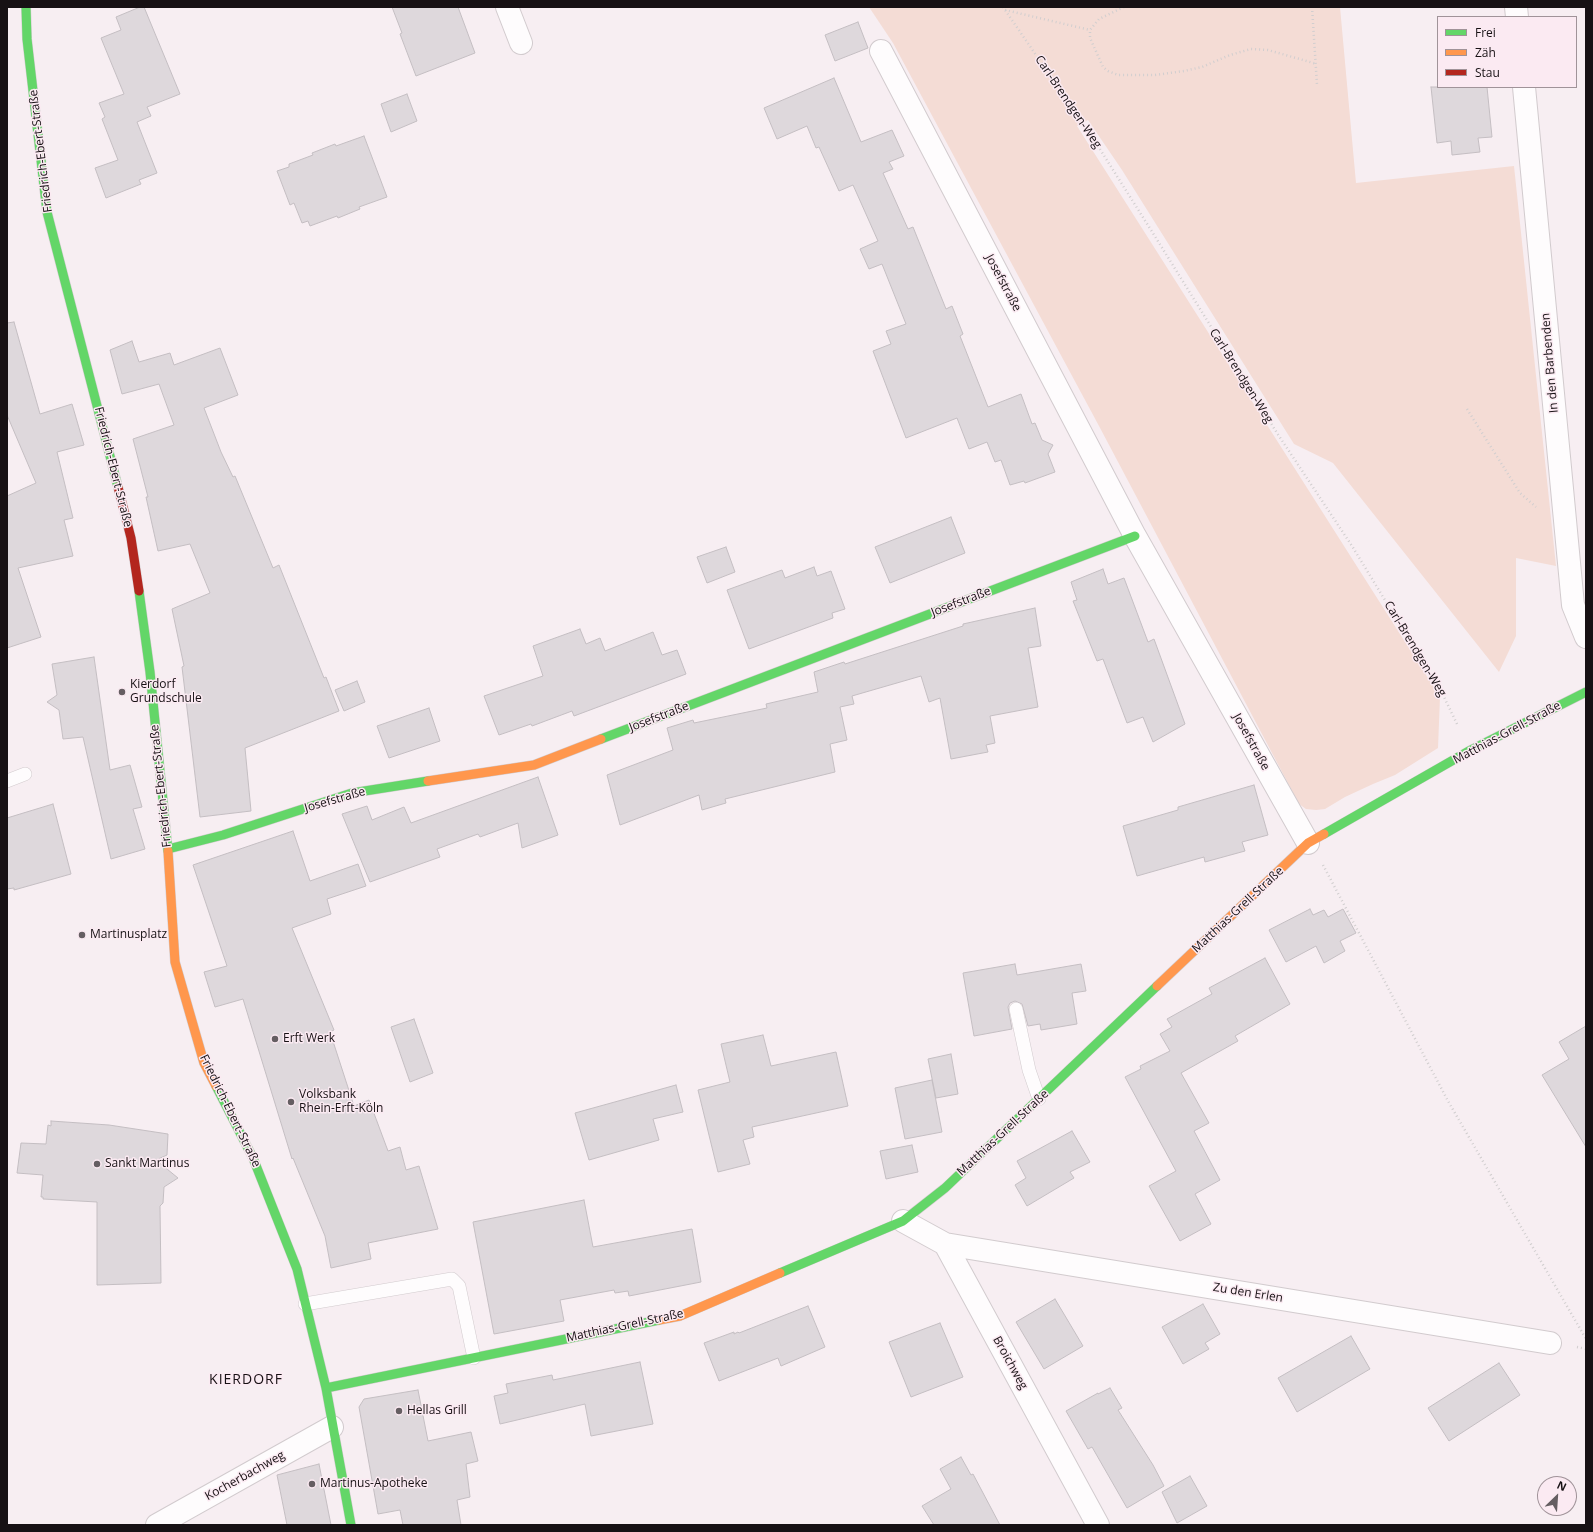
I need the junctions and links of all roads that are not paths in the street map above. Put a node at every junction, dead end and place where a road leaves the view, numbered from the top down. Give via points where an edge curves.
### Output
1 (26, 7) edge
2 (507, 7) edge
3 (521, 44) dead end
4 (881, 51) dead end
5 (1524, 88) edge
6 (1135, 536) junction
7 (1586, 637) edge
8 (1586, 692) edge
9 (25, 774) dead end
10 (7, 781) edge
11 (1308, 843) junction
12 (168, 849) junction
13 (1016, 1009) dead end
14 (1039, 1099) junction
15 (903, 1221) junction
16 (945, 1244) junction
17 (305, 1304) junction
18 (1550, 1343) dead end
19 (474, 1358) junction
20 (326, 1388) junction
21 (332, 1427) junction
22 (157, 1525) edge
23 (352, 1525) edge
24 (1098, 1525) edge

1 - 12 street, Friedrich-Ebert-Straße via 27,39 47,212 132,538 150,672
2 - 3 street
4 - 6 street, Josefstraße
5 - 7 street, In den Barbenden via 1572,605
6 - 11 street, Josefstraße
6 - 12 street, Josefstraße via 534,765 352,793 222,835
8 - 11 street, Matthias-Grell-Straße via 1469,751
9 - 10 lane
11 - 14 street, Matthias-Grell-Straße
12 - 17 street, Friedrich-Ebert-Straße via 175,962 204,1063 254,1158 297,1269
13 - 14 lane via 1029,1070
14 - 15 street, Matthias-Grell-Straße via 945,1188
15 - 16 street
15 - 19 street, Matthias-Grell-Straße via 680,1316
16 - 18 street, Zu den Erlen
16 - 24 street, Broichweg
17 - 19 lane via 452,1279 459,1286
17 - 20 street, Friedrich-Ebert-Straße
19 - 20 street, Matthias-Grell-Straße
20 - 21 street, Friedrich-Ebert-Straße
21 - 22 street, Kocherbachweg
21 - 23 street, Friedrich-Ebert-Straße

